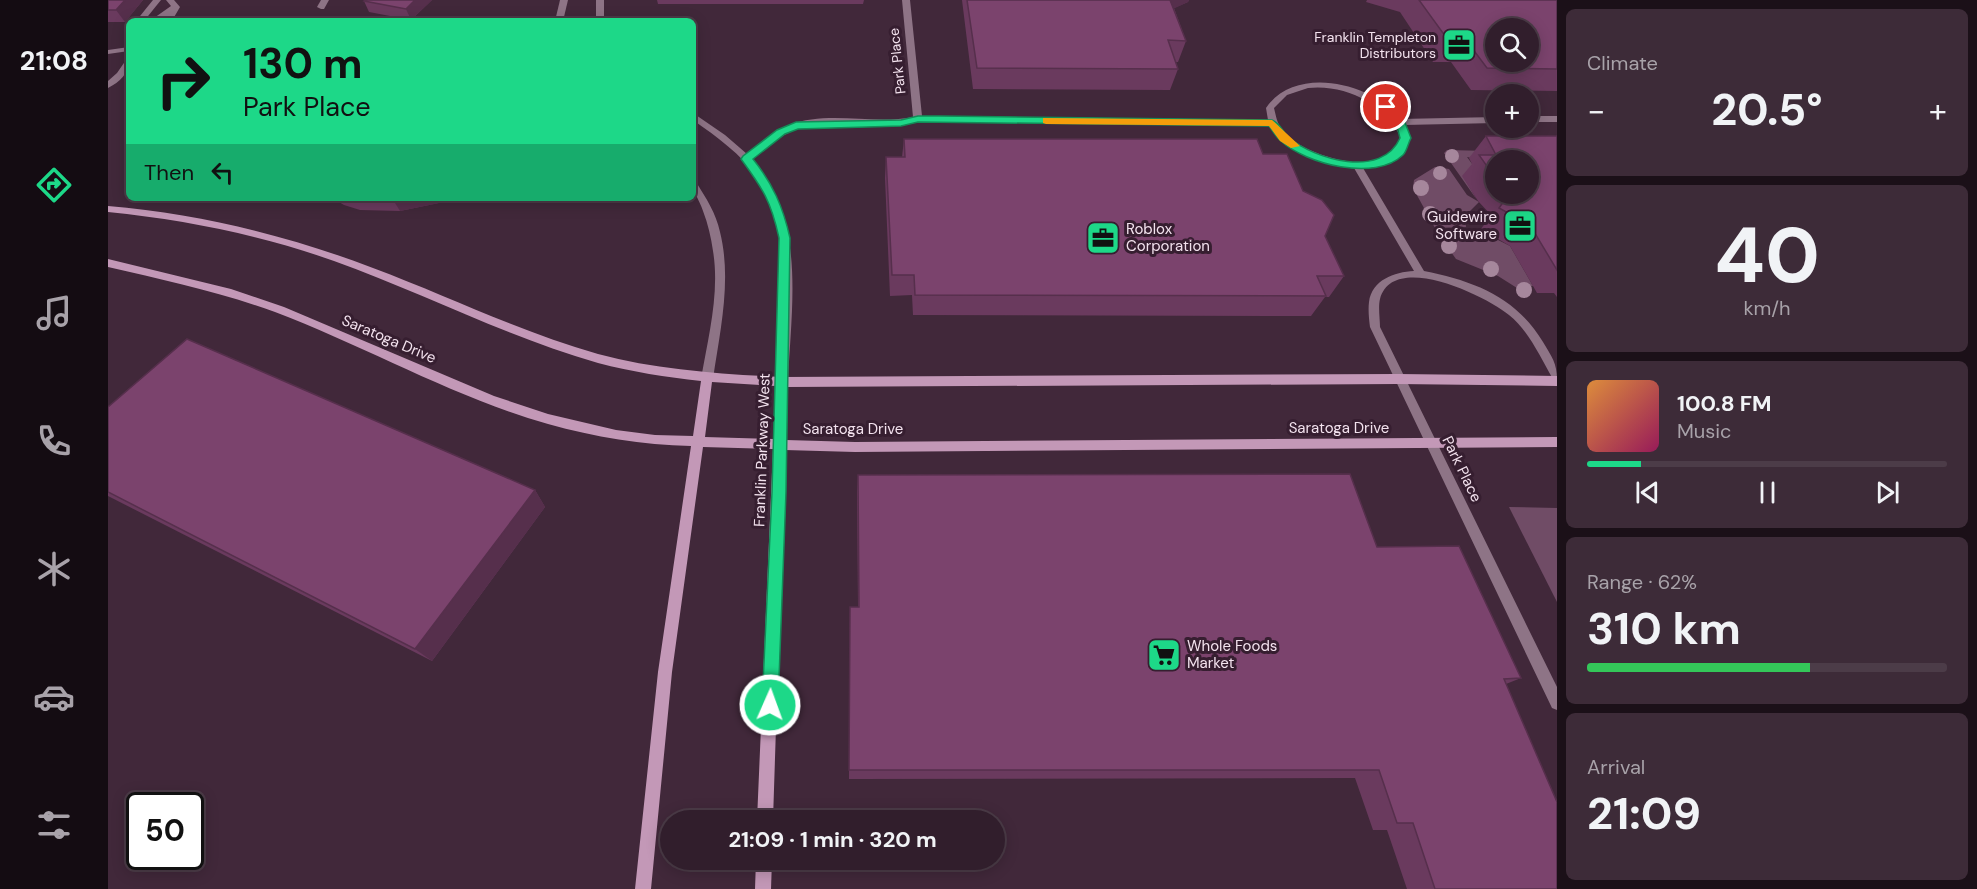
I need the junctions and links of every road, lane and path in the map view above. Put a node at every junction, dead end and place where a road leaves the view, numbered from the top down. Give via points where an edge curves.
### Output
1 (158, 0) edge
2 (564, 0) edge
3 (600, 0) edge
4 (906, 0) edge
5 (173, 3) edge
6 (143, 18) edge
7 (159, 18) edge
8 (169, 18) edge
9 (560, 18) edge
10 (600, 18) edge
11 (126, 49) edge
12 (108, 52) edge
13 (126, 66) edge
14 (108, 85) edge
15 (696, 118) edge
16 (918, 119) junction
17 (1539, 119) edge
18 (1557, 119) edge
19 (1485, 120) edge
20 (1400, 122) junction
21 (1272, 123) junction
22 (746, 159) junction
23 (1357, 165) junction
24 (696, 188) edge
25 (108, 209) edge
26 (108, 263) edge
27 (1420, 273) junction
28 (1557, 376) edge
29 (707, 379) junction
30 (1398, 379) junction
31 (1557, 381) edge
32 (782, 382) junction
33 (697, 442) junction
34 (1557, 442) edge
35 (1432, 444) junction
36 (780, 445) junction
37 (1557, 703) edge
38 (765, 810) edge
39 (764, 870) edge
40 (643, 889) edge
41 (763, 889) edge

1 - 6 street
2 - 9 street
3 - 10 street
4 - 16 street, Park Place
5 - 7 street
5 - 8 street
11 - 12 street
13 - 14 street
15 - 22 street, Franklin Parkway West
16 - 21 street
16 - 22 street via 901,123 796,125
17 - 18 street
19 - 20 street
20 - 21 street via 1386,107 1365,95 1315,85 1293,88 1277,96 1270,108
20 - 23 street via 1406,138 1399,153 1383,162
21 - 23 street via 1284,138 1305,152 1330,162
22 - 32 street, Franklin Parkway West via 764,181 778,208 784,238
23 - 27 street
24 - 29 street via 715,225 721,255
25 - 29 main road via 184,218 286,242 339,259 538,340 652,372
26 - 33 main road, Saratoga Drive via 231,293 280,310 490,399 548,419 616,435
27 - 28 street, Park Place via 1443,276 1494,296 1529,330
27 - 30 street, Park Place via 1385,284 1372,302 1375,327
29 - 32 main road
29 - 33 main road
30 - 31 main road
30 - 32 main road
30 - 35 street, Park Place
32 - 36 main road, Franklin Parkway West
33 - 36 main road, Saratoga Drive
33 - 40 main road via 665,672
34 - 35 main road, Saratoga Drive
35 - 36 main road, Saratoga Drive
35 - 37 street, Park Place
36 - 38 main road, Franklin Parkway West
39 - 41 main road

